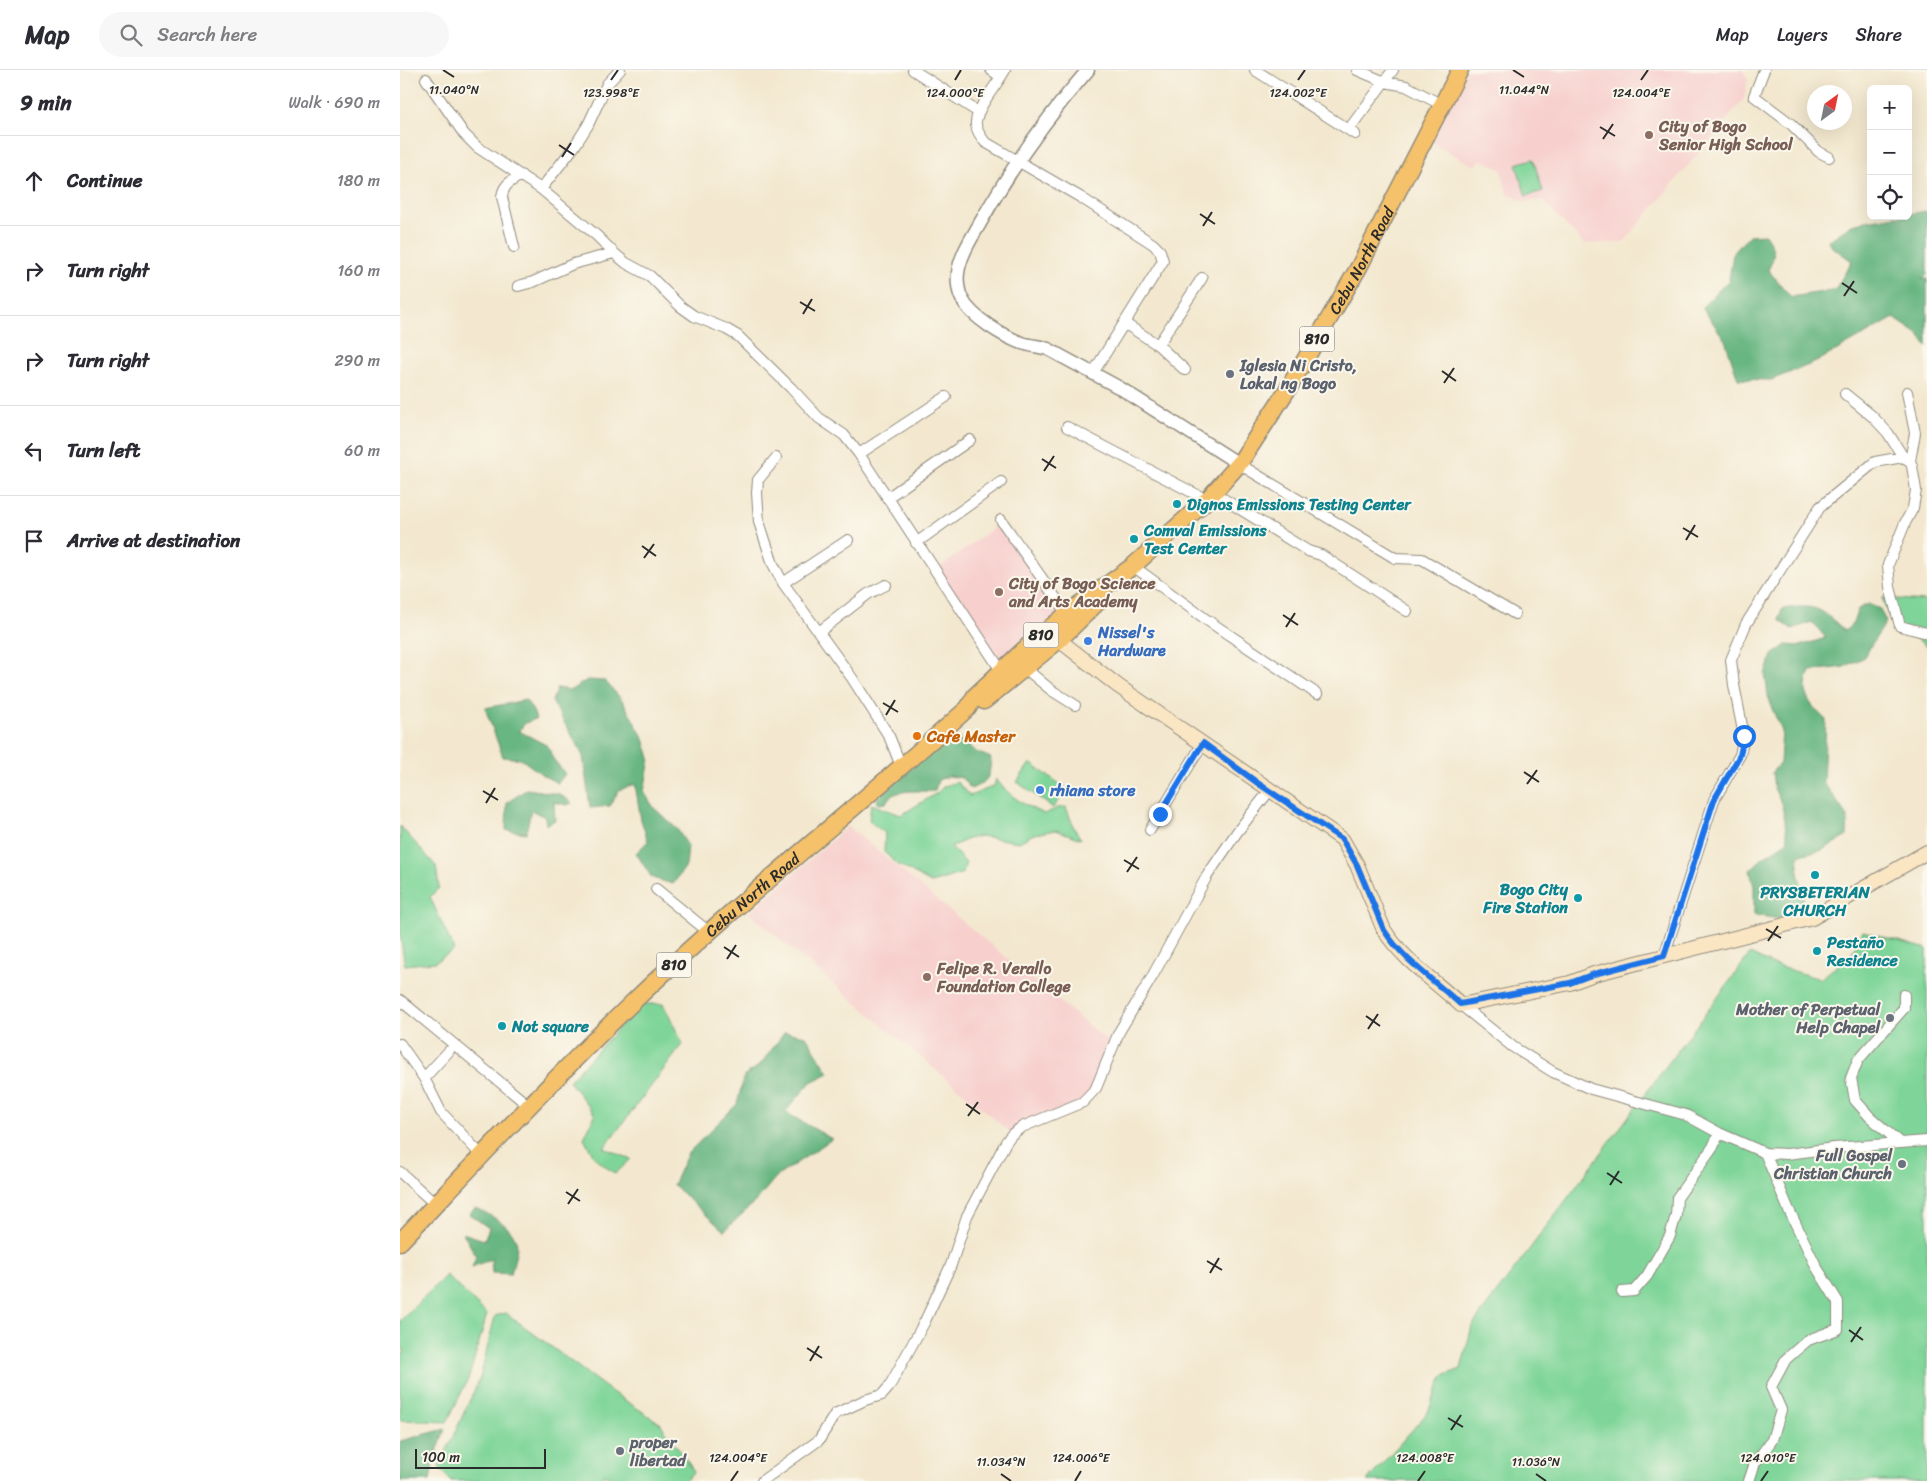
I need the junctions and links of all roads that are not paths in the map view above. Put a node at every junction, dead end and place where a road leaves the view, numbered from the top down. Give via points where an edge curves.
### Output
1 (620, 70) edge
2 (913, 70) edge
3 (991, 70) edge
4 (1088, 70) edge
5 (1255, 70) edge
6 (1356, 70) edge
7 (1392, 70) edge
8 (1460, 70) edge
9 (1764, 70) edge
10 (1003, 74) edge
11 (426, 80) dead end
12 (1385, 82) junction
13 (1442, 105) junction
14 (978, 112) junction
15 (1829, 157) dead end
16 (1017, 162) junction
17 (521, 175) junction
18 (540, 189) junction
19 (514, 247) dead end
20 (614, 253) junction
21 (1202, 278) dead end
22 (518, 286) dead end
23 (1124, 323) junction
24 (1158, 344) junction
25 (1185, 370) dead end
26 (1093, 373) junction
27 (1907, 392) dead end
28 (1845, 394) dead end
29 (946, 397) dead end
30 (1067, 427) dead end
31 (970, 440) dead end
32 (859, 454) junction
33 (776, 458) dead end
34 (1907, 459) junction
35 (1239, 464) junction
36 (1001, 482) dead end
37 (1211, 497) junction
38 (887, 498) junction
39 (1001, 520) dead end
40 (848, 540) dead end
41 (916, 543) junction
42 (1129, 569) junction
43 (783, 582) junction
44 (886, 585) dead end
45 (1407, 611) dead end
46 (1067, 614) junction
47 (1514, 614) dead end
48 (819, 632) junction
49 (1927, 633) edge
50 (1054, 634) junction
51 (1040, 647) junction
52 (1026, 669) junction
53 (1005, 676) junction
54 (1317, 694) dead end
55 (1075, 705) dead end
56 (1203, 743) junction
57 (901, 766) junction
58 (1270, 790) junction
59 (1150, 830) dead end
60 (1927, 852) edge
61 (656, 889) dead end
62 (710, 933) junction
63 (1664, 956) junction
64 (1904, 995) dead end
65 (400, 1000) edge
66 (1460, 1004) junction
67 (400, 1044) edge
68 (449, 1051) dead end
69 (424, 1078) junction
70 (529, 1106) junction
71 (1719, 1133) junction
72 (1927, 1141) edge
73 (1900, 1143) junction
74 (1765, 1153) junction
75 (482, 1156) junction
76 (400, 1172) edge
77 (436, 1205) junction
78 (400, 1242) edge
79 (1622, 1292) dead end
80 (762, 1481) edge
81 (1749, 1481) edge

1 - 18 street via 606,84 574,148
2 - 14 street
3 - 10 street
4 - 16 street
5 - 12 street via 1352,131
6 - 12 street
7 - 12 street
8 - 13 highway, Cebu North Road / 810
9 - 15 street via 1754,96
10 - 14 street
11 - 17 street via 477,147
12 - 13 street via 1406,86
13 - 35 highway, Cebu North Road / 810 via 1359,267 1291,384
14 - 16 street via 978,133 985,142
16 - 23 street via 1080,197 1160,251 1162,261
16 - 26 street via 963,257 958,273 962,299 971,311 1007,336 1048,349
17 - 18 street
17 - 19 street via 502,190
18 - 20 street
20 - 22 street via 573,264
20 - 32 street via 650,276 694,316 738,336 819,418 844,435
21 - 24 street
23 - 24 street
23 - 26 street
24 - 25 street
26 - 35 street
27 - 34 street via 1915,433
28 - 34 street via 1872,416
29 - 32 street
30 - 37 street
31 - 38 street
32 - 38 street
33 - 43 street via 758,480 757,493 759,522 773,564
34 - 49 street via 1912,466 1916,490 1913,508 1888,565 1890,587 1900,626
34 - 63 street via 1875,462 1820,507 1746,624 1731,660 1744,736 1740,755 1714,800
35 - 37 highway, Cebu North Road / 810
35 - 47 street via 1395,558 1422,559
36 - 41 street
37 - 42 highway, Cebu North Road / 810
37 - 45 street via 1308,551 1321,555
38 - 41 street
39 - 46 street
40 - 43 street
41 - 53 street
42 - 46 highway, Cebu North Road / 810
42 - 50 highway, Cebu North Road / 810
42 - 54 street
43 - 48 street
44 - 48 street via 868,594
46 - 50 highway, Cebu North Road / 810
48 - 57 street via 889,736
50 - 51 highway, Cebu North Road / 810
50 - 56 main road via 1118,686
51 - 52 highway, Cebu North Road / 810
51 - 53 highway, Cebu North Road / 810
52 - 53 highway, Cebu North Road / 810
52 - 55 street
53 - 57 highway, Cebu North Road / 810 via 981,703 968,708
56 - 58 main road
56 - 59 street
57 - 62 highway, Cebu North Road / 810
58 - 66 main road via 1342,839 1391,940
58 - 80 street via 1207,876 1119,1032 1096,1088 1083,1102 1022,1127 1006,1142 968,1216 951,1265 925,1320 889,1387 882,1395 835,1414 819,1440
60 - 63 main road via 1812,918
61 - 62 street
62 - 70 highway, Cebu North Road / 810 via 632,1003
63 - 66 main road via 1570,983
64 - 73 street via 1904,1008 1858,1060 1851,1078 1855,1100
65 - 70 street
66 - 71 street via 1513,1047 1553,1072 1591,1089 1686,1115
67 - 69 street
68 - 69 street
69 - 75 street via 441,1112
70 - 75 highway, Cebu North Road / 810
71 - 74 street
71 - 79 street via 1713,1147 1677,1198 1670,1236 1647,1276 1634,1290
72 - 73 street
73 - 74 street via 1787,1154
74 - 81 street via 1817,1268 1838,1302 1838,1329 1808,1340 1786,1359 1771,1386 1782,1410 1772,1440 1755,1463
75 - 77 highway, Cebu North Road / 810
76 - 77 street
77 - 78 highway, Cebu North Road / 810

